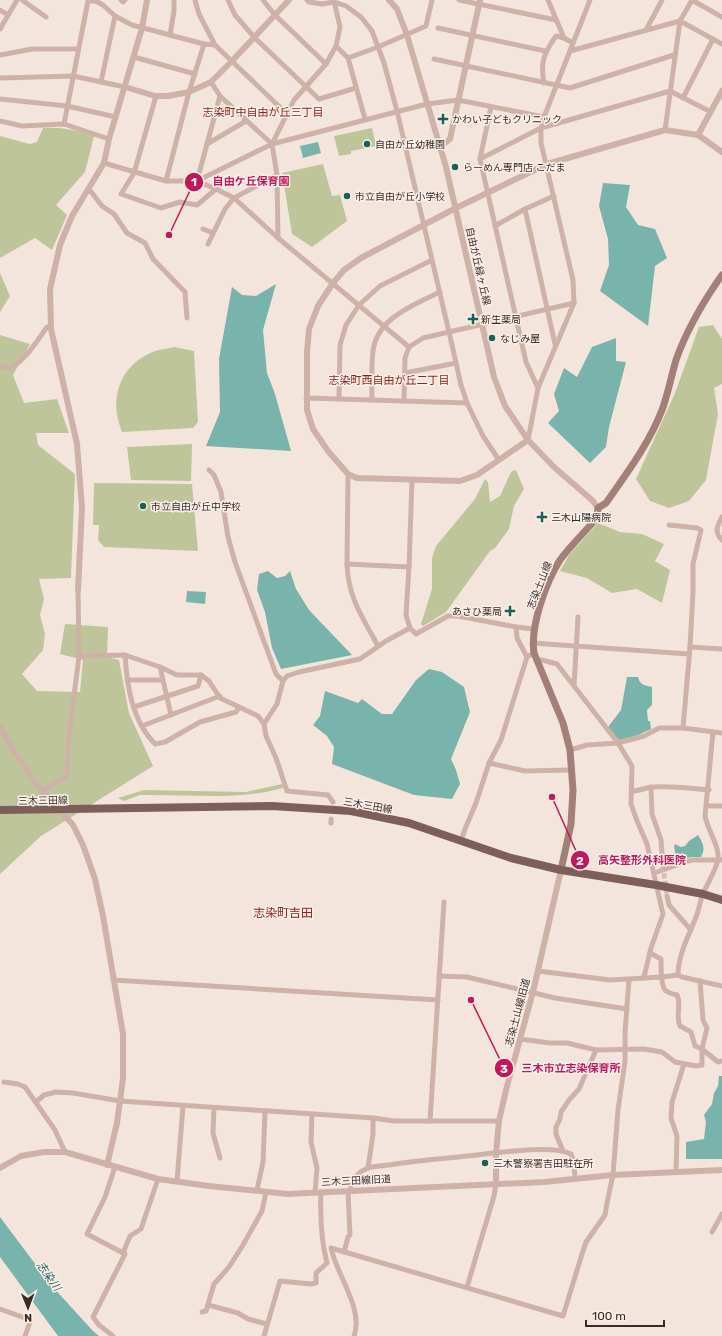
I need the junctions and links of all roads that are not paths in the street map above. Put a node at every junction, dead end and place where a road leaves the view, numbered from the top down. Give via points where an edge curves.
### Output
1 (17, 0) edge
2 (22, 0) edge
3 (121, 0) edge
4 (125, 0) edge
5 (147, 0) edge
6 (174, 0) edge
7 (195, 0) edge
8 (228, 0) edge
9 (262, 0) edge
10 (289, 0) edge
11 (307, 0) edge
12 (389, 0) edge
13 (432, 0) edge
14 (460, 0) edge
15 (548, 0) edge
16 (590, 0) edge
17 (662, 0) edge
18 (692, 0) edge
19 (334, 1) edge
20 (479, 2) edge
21 (0, 10) edge
22 (8, 15) junction
23 (275, 15) junction
24 (46, 16) dead end
25 (115, 16) junction
26 (722, 17) edge
27 (556, 20) junction
28 (680, 21) junction
29 (142, 28) junction
30 (438, 28) dead end
31 (0, 29) edge
32 (646, 30) junction
33 (170, 35) junction
34 (407, 35) junction
35 (473, 35) junction
36 (254, 37) junction
37 (564, 38) junction
38 (713, 39) junction
39 (573, 43) junction
40 (204, 44) junction
41 (722, 44) edge
42 (215, 45) junction
43 (336, 46) junction
44 (378, 47) junction
45 (78, 49) junction
46 (545, 51) junction
47 (570, 52) junction
48 (0, 55) edge
49 (674, 55) junction
50 (134, 57) junction
51 (348, 58) junction
52 (434, 59) dead end
53 (232, 61) junction
54 (326, 64) junction
55 (465, 66) junction
56 (195, 74) junction
57 (73, 76) junction
58 (0, 78) edge
59 (101, 82) junction
60 (210, 82) junction
61 (544, 83) junction
62 (557, 85) junction
63 (306, 87) junction
64 (125, 88) junction
65 (356, 88) junction
66 (670, 91) junction
67 (722, 91) edge
68 (189, 92) junction
69 (156, 96) junction
70 (220, 96) junction
71 (683, 98) junction
72 (0, 99) edge
73 (458, 100) junction
74 (427, 104) junction
75 (67, 106) junction
76 (491, 107) junction
77 (397, 111) junction
78 (711, 112) junction
79 (287, 114) junction
80 (116, 117) junction
81 (544, 117) junction
82 (365, 119) junction
83 (0, 121) edge
84 (246, 121) junction
85 (64, 124) junction
86 (541, 128) junction
87 (665, 130) junction
88 (698, 135) junction
89 (110, 139) junction
90 (207, 144) junction
91 (272, 144) junction
92 (440, 147) junction
93 (722, 152) edge
94 (480, 159) junction
95 (104, 163) junction
96 (547, 164) junction
97 (134, 172) junction
98 (276, 175) junction
99 (166, 181) junction
100 (197, 181) junction
101 (89, 189) junction
102 (216, 189) junction
103 (487, 193) junction
104 (554, 196) junction
105 (234, 198) junction
106 (456, 208) junction
107 (525, 210) junction
108 (424, 225) junction
109 (495, 226) junction
110 (203, 229) dead end
111 (213, 234) junction
112 (278, 238) junction
113 (208, 244) dead end
114 (432, 260) junction
115 (722, 275) edge
116 (333, 283) junction
117 (440, 292) junction
118 (574, 303) junction
119 (359, 305) junction
120 (548, 309) junction
121 (516, 317) junction
122 (187, 318) dead end
123 (482, 325) junction
124 (384, 326) junction
125 (51, 327) junction
126 (449, 332) junction
127 (556, 345) junction
128 (409, 347) junction
129 (456, 363) junction
130 (0, 366) edge
131 (405, 373) junction
132 (538, 388) junction
133 (306, 398) junction
134 (339, 399) junction
135 (372, 400) junction
136 (404, 401) junction
137 (467, 403) junction
138 (528, 440) junction
139 (499, 460) junction
140 (209, 470) dead end
141 (348, 474) junction
142 (412, 480) junction
143 (598, 508) junction
144 (722, 517) edge
145 (669, 525) dead end
146 (722, 540) edge
147 (347, 564) junction
148 (409, 567) junction
149 (78, 590) joint
150 (578, 617) dead end
151 (516, 627) junction
152 (410, 628) junction
153 (533, 629) junction
154 (532, 643) junction
155 (378, 646) junction
156 (577, 647) junction
157 (690, 647) junction
158 (722, 649) edge
159 (534, 653) junction
160 (689, 654) junction
161 (125, 655) junction
162 (80, 656) junction
163 (526, 657) junction
164 (536, 661) junction
165 (160, 667) junction
166 (201, 675) junction
167 (127, 680) junction
168 (162, 680) junction
169 (283, 681) junction
170 (574, 686) junction
171 (166, 696) junction
172 (220, 696) junction
173 (134, 707) junction
174 (239, 707) junction
175 (171, 715) junction
176 (264, 724) junction
177 (142, 726) junction
178 (0, 728) edge
179 (683, 728) junction
180 (713, 732) junction
181 (722, 733) edge
182 (618, 743) junction
183 (570, 750) junction
184 (489, 763) junction
185 (572, 770) junction
186 (651, 787) junction
187 (43, 790) junction
188 (709, 790) junction
189 (632, 791) junction
190 (333, 802) dead end
191 (707, 806) junction
192 (722, 806) edge
193 (0, 810) edge
194 (60, 810) junction
195 (461, 841) junction
196 (720, 860) edge
197 (663, 866) tunnel mouth
198 (561, 870) junction
199 (654, 873) junction
200 (656, 885) junction
201 (703, 894) junction
202 (667, 896) tunnel mouth
203 (722, 900) edge
204 (444, 902) dead end
205 (691, 930) junction
206 (650, 953) junction
207 (538, 971) junction
208 (678, 975) junction
209 (439, 976) junction
210 (644, 977) junction
211 (662, 977) junction
212 (113, 980) junction
213 (629, 980) junction
214 (700, 981) junction
215 (722, 986) edge
216 (533, 992) junction
217 (438, 1000) junction
218 (627, 1009) junction
219 (520, 1039) junction
220 (625, 1049) junction
221 (702, 1049) junction
222 (596, 1050) junction
223 (722, 1061) edge
224 (684, 1064) junction
225 (4, 1082) dead end
226 (120, 1101) junction
227 (36, 1102) junction
228 (183, 1106) junction
229 (214, 1108) junction
230 (265, 1111) junction
231 (312, 1114) junction
232 (373, 1118) junction
233 (499, 1121) junction
234 (430, 1122) junction
235 (563, 1151) junction
236 (65, 1152) junction
237 (496, 1153) junction
238 (220, 1158) dead end
239 (107, 1165) junction
240 (115, 1167) junction
241 (0, 1168) edge
242 (368, 1168) junction
243 (722, 1170) edge
244 (676, 1172) junction
245 (613, 1175) junction
246 (158, 1179) junction
247 (575, 1179) junction
248 (177, 1181) junction
249 (496, 1184) junction
250 (257, 1190) junction
251 (349, 1191) junction
252 (266, 1192) junction
253 (318, 1192) junction
254 (722, 1214) edge
255 (712, 1232) dead end
256 (323, 1247) junction
257 (331, 1248) junction
258 (344, 1252) junction
259 (123, 1253) junction
260 (467, 1287) junction
261 (208, 1305) junction
262 (0, 1309) edge
263 (202, 1312) dead end
264 (267, 1324) junction
265 (25, 1336) edge
266 (113, 1336) edge
267 (264, 1336) edge
268 (354, 1336) edge

1 - 22 street
2 - 24 street
3 - 4 street
5 - 29 street
6 - 33 street
7 - 42 street via 199,14
8 - 36 street via 235,15
9 - 23 street
10 - 23 street
11 - 19 street via 322,4
12 - 34 street, 自由が丘緑ヶ丘線 via 397,9
13 - 34 street via 426,26
14 - 20 street
15 - 27 street
16 - 39 street
17 - 32 street
18 - 26 street
18 - 28 street
19 - 43 street via 340,27
19 - 44 street via 361,17 372,31
20 - 27 street
20 - 35 street
21 - 22 street
22 - 31 street
23 - 36 street
23 - 54 street
25 - 29 street
25 - 45 street via 96,1 88,1
25 - 59 street
27 - 37 street
28 - 32 street
28 - 38 street
28 - 49 street
29 - 33 street
29 - 50 street
30 - 35 street
32 - 47 street
33 - 40 street
34 - 44 street
34 - 74 street, 自由が丘緑ヶ丘線
35 - 46 street
35 - 55 street
36 - 53 street
36 - 63 street
37 - 39 street
37 - 46 street via 556,36
38 - 41 street
38 - 71 street
39 - 47 street
40 - 42 street
40 - 56 street
42 - 53 street
43 - 51 street
43 - 54 street
44 - 51 street
44 - 77 street
45 - 48 street via 32,49
45 - 57 street
46 - 61 street via 542,72
47 - 62 street
49 - 62 street via 570,88
49 - 66 street
50 - 56 street
50 - 64 street
51 - 65 street
52 - 55 street
53 - 60 street
53 - 79 street
54 - 63 street
55 - 61 street
55 - 73 street
56 - 68 street
57 - 58 street
57 - 59 street
57 - 75 street
59 - 64 street
60 - 68 street
60 - 70 street
61 - 62 street
62 - 81 street
63 - 65 street via 319,99
63 - 79 street via 294,100
64 - 69 street
64 - 80 street
65 - 82 street
66 - 71 street
66 - 86 street
66 - 87 street
67 - 78 street
68 - 69 street
68 - 99 street
69 - 97 street
70 - 84 street
70 - 90 street
71 - 78 street
72 - 75 street
73 - 74 street
73 - 76 street
73 - 92 street via 450,139
74 - 77 street
74 - 92 street, 自由が丘緑ヶ丘線
75 - 80 street
75 - 85 street
76 - 81 street
76 - 94 street
77 - 82 street
77 - 108 street
78 - 88 street
79 - 91 street
80 - 89 street
81 - 86 street
82 - 91 street
83 - 85 street via 22,126
84 - 90 street
84 - 91 street
85 - 89 street
86 - 94 street
86 - 96 street
87 - 88 street
87 - 96 street
88 - 93 street
89 - 95 street
90 - 100 street
91 - 98 street
91 - 100 street
92 - 106 street, 自由が丘緑ヶ丘線
94 - 103 street
95 - 97 street
95 - 101 street
96 - 103 street
96 - 104 street
97 - 99 street
97 - 102 street via 122,194 160,208 180,202 197,204
98 - 105 street
98 - 112 street
99 - 100 street
100 - 102 street
101 - 122 street via 102,206 114,214 127,233 144,243 153,259 185,292
101 - 125 street via 72,216 60,245 50,289
102 - 105 street
103 - 106 street
103 - 109 street
104 - 107 street
104 - 118 street via 574,280
105 - 111 street via 225,209
105 - 112 street
106 - 108 street
106 - 123 street, 自由が丘緑ヶ丘線
107 - 109 street
107 - 120 street
108 - 114 street
108 - 116 street via 361,258 344,270
109 - 121 street
110 - 111 street
111 - 113 street
112 - 116 street
114 - 117 street
114 - 119 street via 380,286
115 - 143 main road, 志染土山線 via 689,328 653,430 606,503
116 - 119 street
116 - 133 street via 318,306 309,329
117 - 124 street via 406,309
117 - 126 street
118 - 120 street
118 - 127 street
119 - 124 street
119 - 134 street via 346,325 340,345
120 - 121 street
120 - 127 street
121 - 123 street
121 - 132 street via 526,362
123 - 126 street
123 - 138 street, 自由が丘緑ヶ丘線 via 494,377 505,406
124 - 128 street
124 - 135 street via 373,350
125 - 130 street via 47,327 16,365 7,369
125 - 149 street via 76,444 82,508
126 - 128 street via 423,338
126 - 129 street
127 - 132 street
128 - 131 street
129 - 131 street
129 - 137 street
131 - 136 street
132 - 138 street
133 - 134 street
133 - 141 street via 313,429
134 - 135 street
135 - 136 street
136 - 137 street
137 - 139 street via 483,436
138 - 139 street
138 - 143 street, 自由が丘緑ヶ丘線
139 - 142 street via 477,475 460,481
140 - 169 street via 221,492 234,562 276,674
141 - 142 street via 357,478
141 - 147 street
142 - 148 street
143 - 153 main road, 志染土山線 via 595,520 562,558 551,576
144 - 146 street via 716,528
145 - 157 street via 701,530 693,564
147 - 148 street
147 - 155 street via 352,598
148 - 152 street via 406,615
149 - 162 street
150 - 156 street
151 - 152 street via 448,616 416,634
151 - 153 street
151 - 163 street via 517,638
152 - 155 street
153 - 154 main road, 志染土山線
154 - 156 street
154 - 159 main road, 志染土山線
155 - 169 street via 360,659 298,672 287,676
156 - 160 street
156 - 170 street
157 - 158 street
157 - 160 street
159 - 163 street
159 - 164 main road, 志染土山線
160 - 179 street
161 - 162 street
161 - 165 street
161 - 167 street
162 - 187 street via 68,744 67,777
163 - 184 street via 501,740
164 - 170 street via 556,664
164 - 183 main road, 志染土山線 via 563,723
165 - 166 street via 177,675
165 - 168 street
166 - 171 street via 198,686
166 - 172 street
167 - 168 street
167 - 173 street
168 - 171 street
169 - 176 street via 277,704
170 - 182 street
171 - 173 street
171 - 175 street
172 - 174 street
172 - 175 street
173 - 177 street
174 - 176 street via 258,716
174 - 177 street via 236,712 200,722 165,742 155,744
175 - 177 street
176 - 190 street via 266,736 288,791 328,796
178 - 187 street via 33,780
179 - 180 street
179 - 182 street via 659,728 644,736
180 - 181 street
180 - 188 street
182 - 183 street via 587,745
182 - 189 street via 632,766
183 - 185 main road, 志染土山線
184 - 185 street via 525,771
184 - 195 street
185 - 198 main road, 志染土山線 via 571,824
186 - 188 street
186 - 189 street
186 - 197 street via 652,814 661,840
187 - 194 street
188 - 191 street
189 - 199 street via 632,804 647,844
191 - 192 street
191 - 196 street via 707,826
193 - 194 main road, 三木三田線
194 - 195 main road, 三木三田線 via 272,806 351,811 409,822
194 - 212 street via 73,824 95,879
195 - 198 main road, 三木三田線 via 511,858
196 - 199 street via 692,860
196 - 201 street
198 - 200 main road, 三木三田線
198 - 207 street, 志染土山線旧道
199 - 200 street
200 - 201 main road, 三木三田線
200 - 206 street via 664,914
201 - 203 main road, 三木三田線
201 - 205 street
202 - 205 street via 669,905
204 - 209 street
205 - 208 street via 681,953
206 - 210 street
206 - 211 street via 661,959
207 - 213 street
207 - 216 street, 志染土山線旧道
208 - 211 street
208 - 214 street
209 - 216 street via 467,977
209 - 217 street
210 - 211 street
210 - 213 street
211 - 221 street via 664,990 679,998 677,1014 680,1026 691,1032 695,1046
212 - 217 street
212 - 226 street via 122,1034 123,1078
213 - 218 street
214 - 215 street
214 - 221 street via 703,1020 707,1028
216 - 218 street via 554,998
216 - 219 street, 志染土山線旧道
217 - 234 street
218 - 220 street
219 - 222 street via 567,1043
219 - 233 street, 志染土山線旧道
220 - 222 street
220 - 224 street via 644,1048 662,1052 675,1062
220 - 245 street
221 - 223 street via 718,1062
221 - 224 street via 702,1065
222 - 235 street via 579,1089 561,1112 556,1127
224 - 244 street via 672,1102 671,1118 677,1136
225 - 227 street via 25,1087
226 - 227 street via 56,1092 44,1094
226 - 228 street
226 - 239 street
227 - 236 street via 55,1130
228 - 229 street
228 - 248 street
229 - 230 street
229 - 238 street via 213,1133
230 - 231 street
230 - 250 street via 263,1162
231 - 232 street
231 - 253 street via 311,1142 317,1168
232 - 234 street
232 - 242 street
233 - 234 street
233 - 237 street, 志染土山線旧道
235 - 237 street via 526,1150
235 - 247 street via 571,1154 573,1158
236 - 239 street, 三木三田線旧道
236 - 241 street, 三木三田線旧道 via 21,1156
237 - 242 street via 416,1160
237 - 249 street, 志染土山線旧道
239 - 240 street, 三木三田線旧道
240 - 246 street, 三木三田線旧道
240 - 259 street via 105,1197 87,1234
242 - 251 street via 352,1180
243 - 244 street, 三木三田線旧道
244 - 245 street, 三木三田線旧道
245 - 247 street, 三木三田線旧道
245 - 260 street via 605,1216 586,1242 563,1316
246 - 248 street, 三木三田線旧道
246 - 259 street via 141,1229 130,1236
247 - 249 street, 三木三田線旧道
248 - 250 street, 三木三田線旧道
249 - 251 street, 三木三田線旧道
249 - 260 street
250 - 252 street, 三木三田線旧道
251 - 253 street, 三木三田線旧道
251 - 258 street via 350,1235
252 - 253 street, 三木三田線旧道
252 - 261 street via 262,1211 229,1267 214,1284
253 - 256 street
254 - 255 street
256 - 257 street
256 - 264 street via 327,1263 316,1273 316,1283 280,1281
257 - 258 street
257 - 268 street via 355,1309 357,1328
258 - 260 street
259 - 266 street via 125,1254 93,1317
261 - 263 street via 206,1311
261 - 264 street
262 - 265 street via 28,1319 30,1322
264 - 267 street

